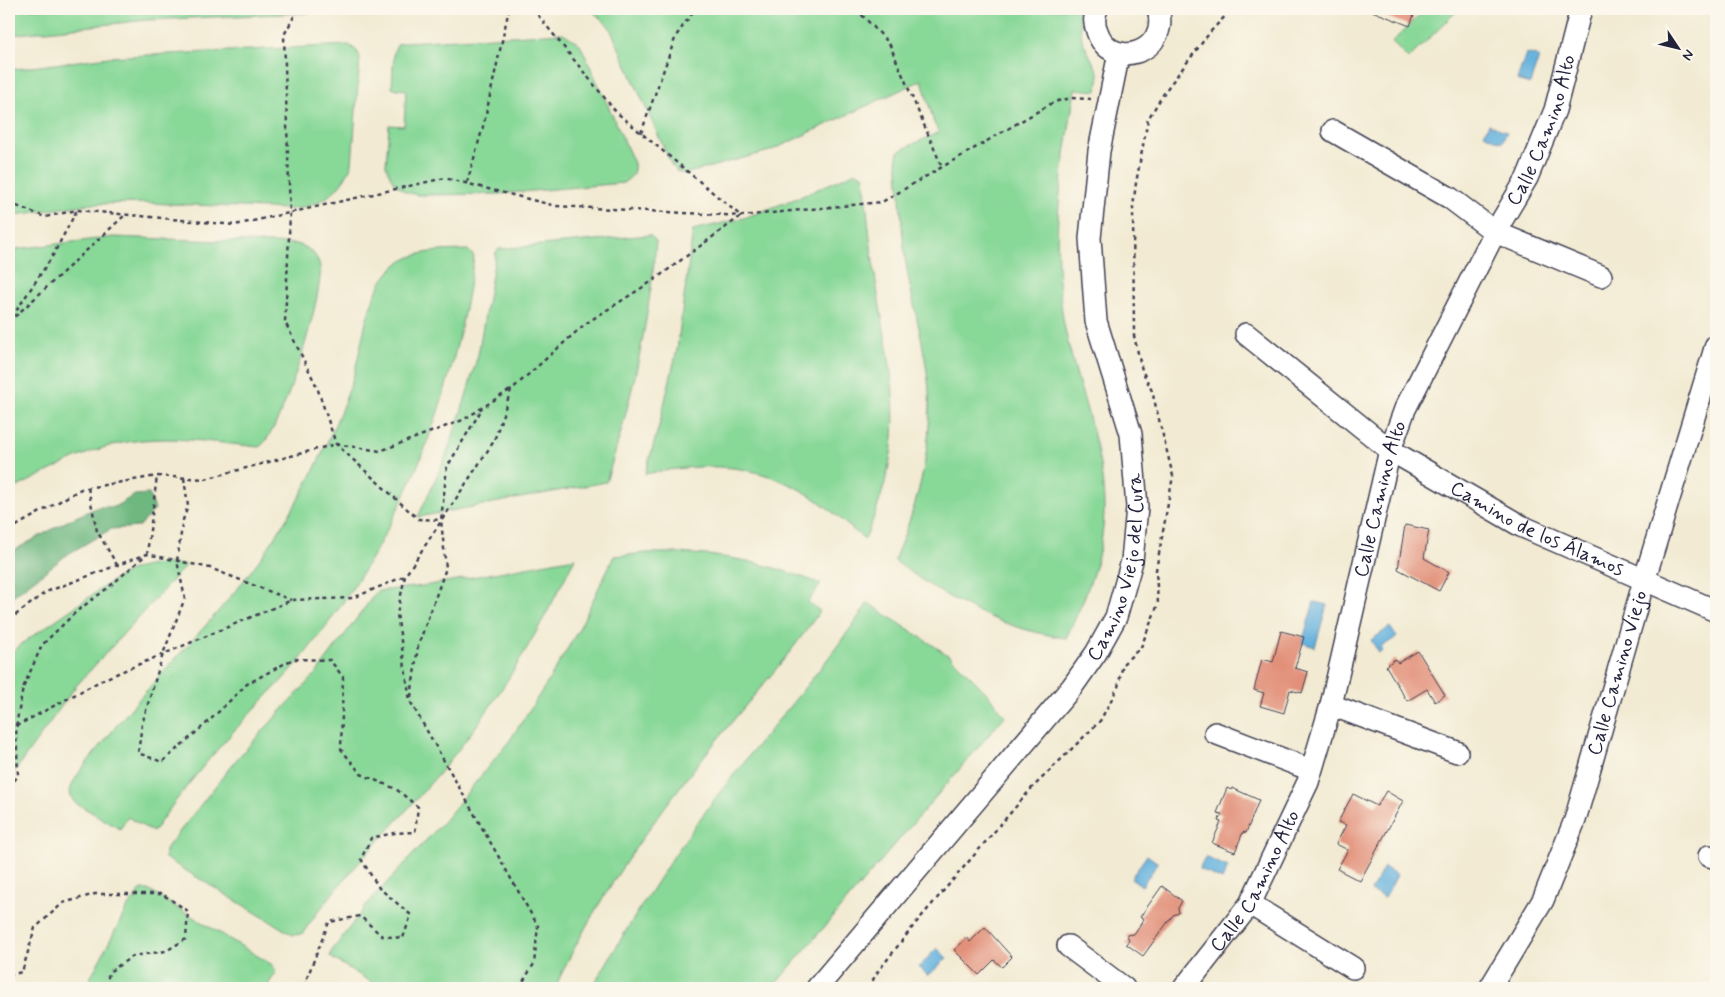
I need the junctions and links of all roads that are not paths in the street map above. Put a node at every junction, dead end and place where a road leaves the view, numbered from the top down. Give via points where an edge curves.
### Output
1 (1097, 9) edge
2 (1576, 10) edge
3 (1164, 12) edge
4 (1119, 53) junction
5 (1333, 131) dead end
6 (1495, 232) junction
7 (1601, 276) dead end
8 (1246, 334) dead end
9 (1716, 346) edge
10 (1390, 450) junction
11 (1644, 581) junction
12 (1716, 611) edge
13 (1331, 705) junction
14 (1215, 733) dead end
15 (1457, 752) dead end
16 (1311, 770) junction
17 (1250, 904) junction
18 (1068, 946) dead end
19 (1353, 968) dead end
20 (817, 988) edge
21 (1124, 988) edge
22 (1184, 988) edge
23 (1490, 988) edge

1 - 4 street via 1095,26 1099,38
2 - 6 street, Calle Camino Alto via 1555,110 1527,178
3 - 4 street via 1159,31 1148,46 1132,54
4 - 20 street, Camino Viejo del Cura via 1099,151 1090,238 1096,321 1131,434 1137,507 1132,561 1116,616 1072,687
5 - 6 street via 1450,198
6 - 7 street
6 - 10 street, Calle Camino Alto via 1405,409
8 - 10 street, Camino de los Álamos
9 - 11 street, Calle Camino Viejo
10 - 11 street, Camino de los Álamos via 1521,526
10 - 13 street, Calle Camino Alto
11 - 12 street, Camino de los Álamos
11 - 23 street, Calle Camino Viejo via 1575,820 1543,900
13 - 15 street
13 - 16 street, Calle Camino Alto
14 - 16 street
16 - 17 street, Calle Camino Alto
17 - 19 street
17 - 22 street, Calle Camino Alto
18 - 21 street

